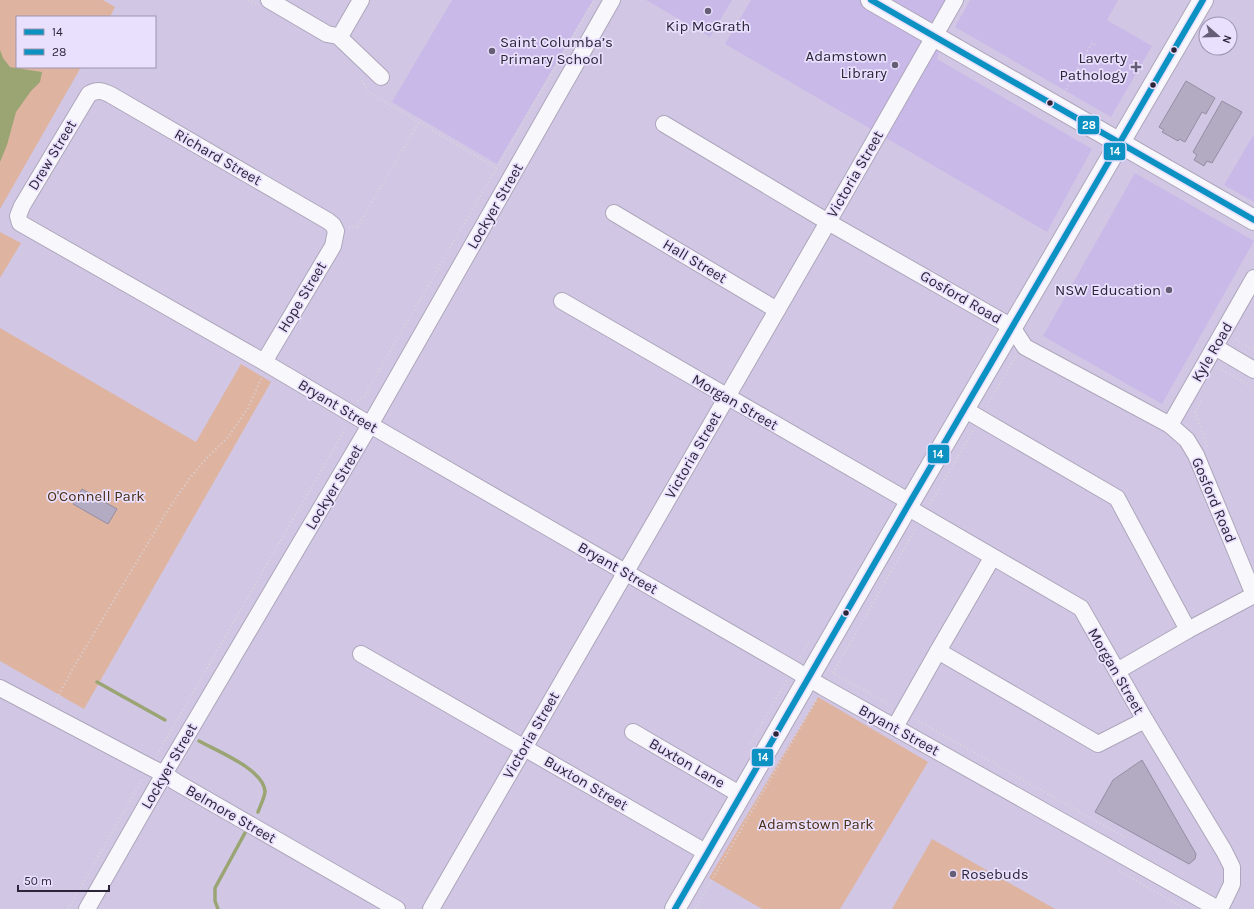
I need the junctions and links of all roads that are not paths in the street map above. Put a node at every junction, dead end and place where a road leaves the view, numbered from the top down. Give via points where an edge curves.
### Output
1 (269, 0) edge
2 (361, 0) edge
3 (612, 0) edge
4 (871, 0) edge
5 (955, 0) edge
6 (1203, 0) edge
7 (338, 36) junction
8 (934, 37) junction
9 (381, 77) dead end
10 (95, 91) joint
11 (664, 124) dead end
12 (1119, 142) junction
13 (614, 213) dead end
14 (1254, 220) edge
15 (828, 222) junction
16 (20, 223) joint
17 (336, 231) joint
18 (1254, 278) edge
19 (562, 301) dead end
20 (777, 310) junction
21 (1012, 327) junction
22 (1214, 347) junction
23 (263, 369) junction
24 (1254, 370) edge
25 (727, 397) junction
26 (964, 409) junction
27 (370, 425) junction
28 (1170, 425) junction
29 (908, 505) junction
30 (992, 558) junction
31 (625, 572) junction
32 (1254, 595) edge
33 (1188, 630) junction
34 (938, 651) junction
35 (361, 654) dead end
36 (1117, 672) junction
37 (799, 677) junction
38 (0, 688) edge
39 (1144, 720) junction
40 (895, 727) junction
41 (632, 732) dead end
42 (524, 747) junction
43 (164, 774) junction
44 (741, 795) junction
45 (707, 853) junction
46 (87, 909) edge
47 (397, 909) edge
48 (431, 909) edge
49 (675, 909) edge
50 (1219, 909) edge

1 - 7 street via 327,34
2 - 7 street
3 - 27 street, Lockyer Street
4 - 8 main road
5 - 8 street, Victoria Street
6 - 12 main road
7 - 9 street
8 - 12 main road
8 - 15 street, Victoria Street
10 - 16 street, Drew Street via 86,98 22,206 18,216
10 - 17 street, Richard Street via 103,91 328,221
11 - 15 street, Gosford Road
12 - 14 main road
12 - 21 main road
13 - 20 street, Hall Street
15 - 20 street, Victoria Street
15 - 21 street, Gosford Road
16 - 23 street, Bryant Street
17 - 23 street, Hope Street via 333,246
18 - 22 street, Kyle Road
19 - 25 street, Morgan Street
20 - 25 street, Victoria Street
21 - 26 main road
21 - 28 street, Gosford Road via 1024,347
22 - 24 street
22 - 28 street, Kyle Road
23 - 27 street, Bryant Street
25 - 29 street, Morgan Street
25 - 31 street, Victoria Street
26 - 29 main road
26 - 33 street via 1117,498
27 - 31 street, Bryant Street
27 - 43 street, Lockyer Street
28 - 32 street, Gosford Road via 1187,440 1196,455
29 - 30 street, Morgan Street
29 - 37 main road
30 - 34 street
30 - 36 street, Morgan Street via 1081,608
31 - 37 street, Bryant Street
31 - 42 street, Victoria Street
32 - 33 street
33 - 36 street
34 - 39 street via 1098,744
34 - 40 street
35 - 42 street, Buxton Street
36 - 39 street, Morgan Street
37 - 40 street, Bryant Street
37 - 44 main road
38 - 43 street, Belmore Street
39 - 50 street, Morgan Street via 1232,867 1232,884
40 - 50 street, Bryant Street
41 - 44 street, Buxton Lane
42 - 45 street, Buxton Street
42 - 48 street, Victoria Street
43 - 46 street, Lockyer Street
43 - 47 street, Belmore Street
44 - 45 main road
45 - 49 main road

